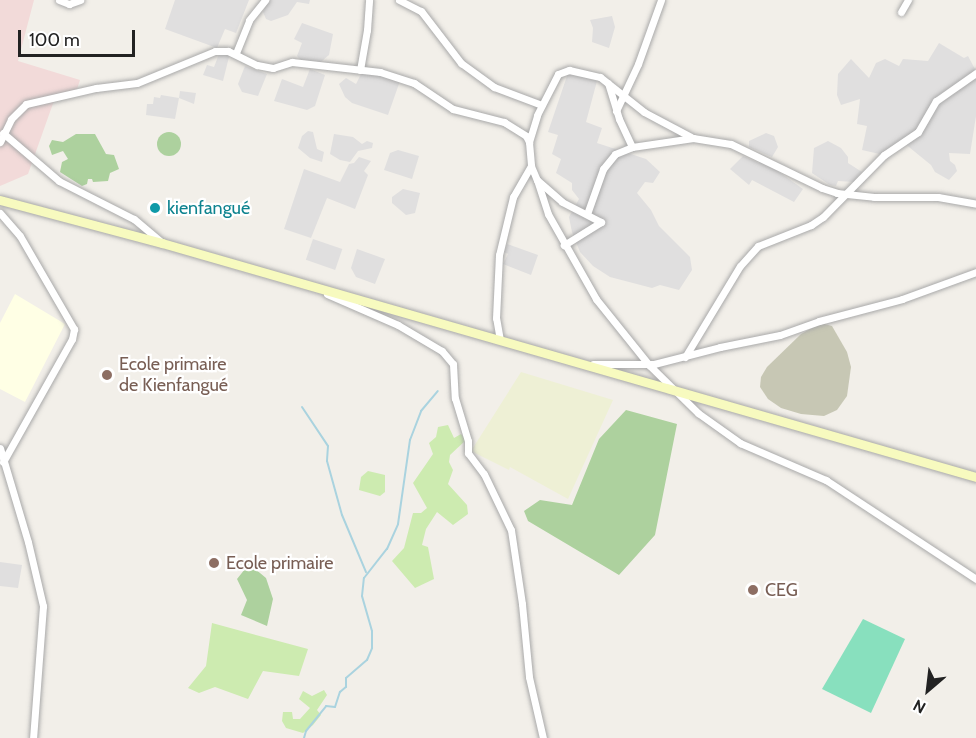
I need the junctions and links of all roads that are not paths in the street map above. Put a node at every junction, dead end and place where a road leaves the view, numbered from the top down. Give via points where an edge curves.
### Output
1 (59, 0) edge
2 (80, 0) edge
3 (265, 0) edge
4 (369, 0) edge
5 (399, 0) edge
6 (661, 0) edge
7 (908, 0) edge
8 (901, 12) dead end
9 (236, 53) junction
10 (360, 70) junction
11 (976, 73) edge
12 (630, 79) junction
13 (610, 84) junction
14 (623, 95) junction
15 (542, 105) junction
16 (616, 111) junction
17 (3, 134) junction
18 (693, 138) junction
19 (0, 142) edge
20 (529, 142) junction
21 (633, 147) junction
22 (531, 166) junction
23 (537, 180) junction
24 (847, 194) junction
25 (2, 202) edge
26 (976, 204) edge
27 (0, 213) edge
28 (587, 214) junction
29 (162, 243) junction
30 (564, 245) junction
31 (976, 272) edge
32 (314, 288) junction
33 (500, 339) junction
34 (685, 357) junction
35 (580, 363) junction
36 (649, 365) junction
37 (673, 391) junction
38 (0, 448) edge
39 (3, 462) junction
40 (976, 477) edge
41 (976, 579) edge
42 (33, 738) edge
43 (543, 738) edge

1 - 2 street via 69,4
3 - 9 street via 249,20
4 - 10 street
5 - 15 street via 421,11 460,63 494,87
6 - 12 street
7 - 8 street
9 - 10 street via 246,61 273,68 292,62
9 - 17 street via 215,51 137,83 27,104 11,119
10 - 20 street via 406,79 453,109 504,122
11 - 24 street via 936,101 918,132 884,155
12 - 13 street
12 - 14 street
13 - 14 street
13 - 15 street via 581,71 564,71 558,74
13 - 16 street
14 - 16 street
14 - 18 street via 657,120
15 - 20 street
16 - 21 street
17 - 19 street
17 - 29 street via 59,180 134,219
18 - 21 street
18 - 24 street via 731,144 822,188
20 - 22 street
21 - 28 street via 615,154 607,163
22 - 23 street
22 - 33 street via 513,197 499,255 496,318
23 - 28 street via 562,202
23 - 30 street
24 - 26 street via 938,197
24 - 34 street via 811,225 764,242 754,250 740,266
25 - 29 main road
27 - 39 street via 20,236 74,329
28 - 30 street via 601,222
29 - 32 main road
30 - 36 street via 596,299
31 - 34 street via 789,333
32 - 33 main road
32 - 43 street via 398,325 442,351 453,364 455,398 468,453 484,474 511,530 529,677
33 - 35 main road
34 - 36 street
35 - 36 street
35 - 37 main road
36 - 37 street
37 - 40 main road
37 - 41 street via 740,443 826,480
38 - 39 street
39 - 42 street via 43,606

